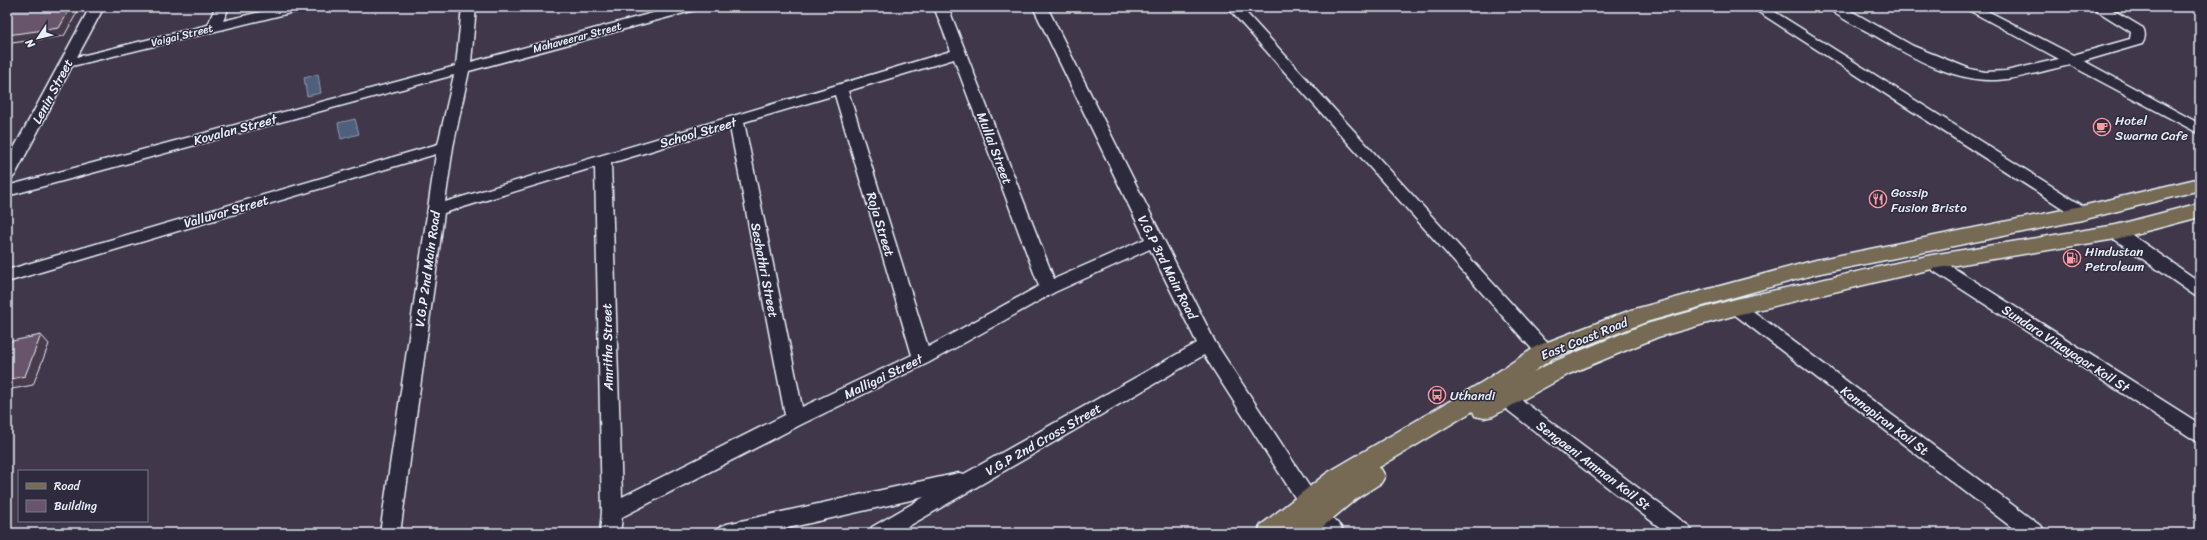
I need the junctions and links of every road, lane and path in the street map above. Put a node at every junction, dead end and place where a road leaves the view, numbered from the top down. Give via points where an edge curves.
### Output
1 (97, 7) edge
2 (222, 7) edge
3 (297, 7) edge
4 (469, 7) edge
5 (690, 7) edge
6 (941, 7) edge
7 (1040, 7) edge
8 (1234, 7) edge
9 (1758, 7) edge
10 (1835, 7) edge
11 (1970, 7) edge
12 (2098, 7) edge
13 (214, 27) junction
14 (959, 53) junction
15 (2072, 60) junction
16 (68, 63) junction
17 (463, 68) junction
18 (841, 90) junction
19 (736, 121) junction
20 (2200, 130) edge
21 (445, 147) junction
22 (603, 160) junction
23 (7, 175) edge
24 (2200, 184) edge
25 (7, 191) edge
26 (436, 210) junction
27 (2200, 210) edge
28 (2082, 213) junction
29 (2116, 232) junction
30 (1154, 241) junction
31 (1924, 255) junction
32 (7, 276) edge
33 (1049, 288) junction
34 (2200, 291) edge
35 (1736, 307) junction
36 (1207, 344) junction
37 (1545, 352) junction
38 (922, 358) junction
39 (1504, 397) junction
40 (795, 419) junction
41 (2200, 434) edge
42 (977, 477) junction
43 (1313, 509) junction
44 (612, 512) junction
45 (390, 533) edge
46 (610, 533) edge
47 (727, 533) edge
48 (879, 533) edge
49 (1271, 533) edge
50 (1296, 533) edge
51 (1334, 533) edge
52 (1683, 533) edge
53 (2034, 533) edge

1 - 16 street, Lenin Street
2 - 13 street
3 - 13 street, Vaigai Street
4 - 17 street, V.G.P 2nd Main Road
5 - 17 street, Mahaveerar Street
6 - 14 street, Mullai Street
7 - 30 street, V.G.P 3rd Main Road
8 - 37 street
9 - 28 street
10 - 15 street via 1930,60 1985,76 2013,73
11 - 15 street
12 - 15 street via 2138,31 2137,41
13 - 16 street, Vaigai Street
14 - 18 street, School Street
14 - 33 street, Mullai Street
15 - 20 street
16 - 23 street, Lenin Street
17 - 21 street, V.G.P 2nd Main Road
17 - 25 street, Kovalan Street
18 - 19 street, School Street
18 - 38 street, Roja Street
19 - 22 street, School Street
19 - 40 street, Seshathri Street
21 - 26 street, V.G.P 2nd Main Road
21 - 32 street, Valluvar Street
22 - 26 street, School Street
22 - 44 street, Amritha Street
24 - 28 main road
26 - 45 street, V.G.P 2nd Main Road
27 - 29 main road
28 - 31 main road
29 - 31 main road
29 - 34 street
30 - 33 street, Malligai Street
30 - 36 street, V.G.P 3rd Main Road
31 - 35 main road, East Coast Road via 1838,282
31 - 37 main road, East Coast Road via 1865,256 1728,291 1639,316
31 - 41 street, Sundara Vinayagar Koil St
33 - 38 street, Malligai Street
35 - 39 main road, East Coast Road via 1651,331 1562,368
35 - 53 street, Kannapiran Koil St
36 - 42 street, V.G.P 2nd Cross Street
36 - 43 street, V.G.P 3rd Main Road
37 - 43 main road, East Coast Road via 1493,387 1336,480
38 - 40 street, Malligai Street
39 - 43 main road, East Coast Road via 1348,491
39 - 52 street, Sengaeni Amman Koil St
40 - 44 street, Malligai Street
42 - 47 street
42 - 48 street, V.G.P 2nd Cross Street
43 - 49 main road, East Coast Road
43 - 50 main road, East Coast Road
43 - 51 street, V.G.P 3rd Main Road
44 - 46 street, Amritha Street

